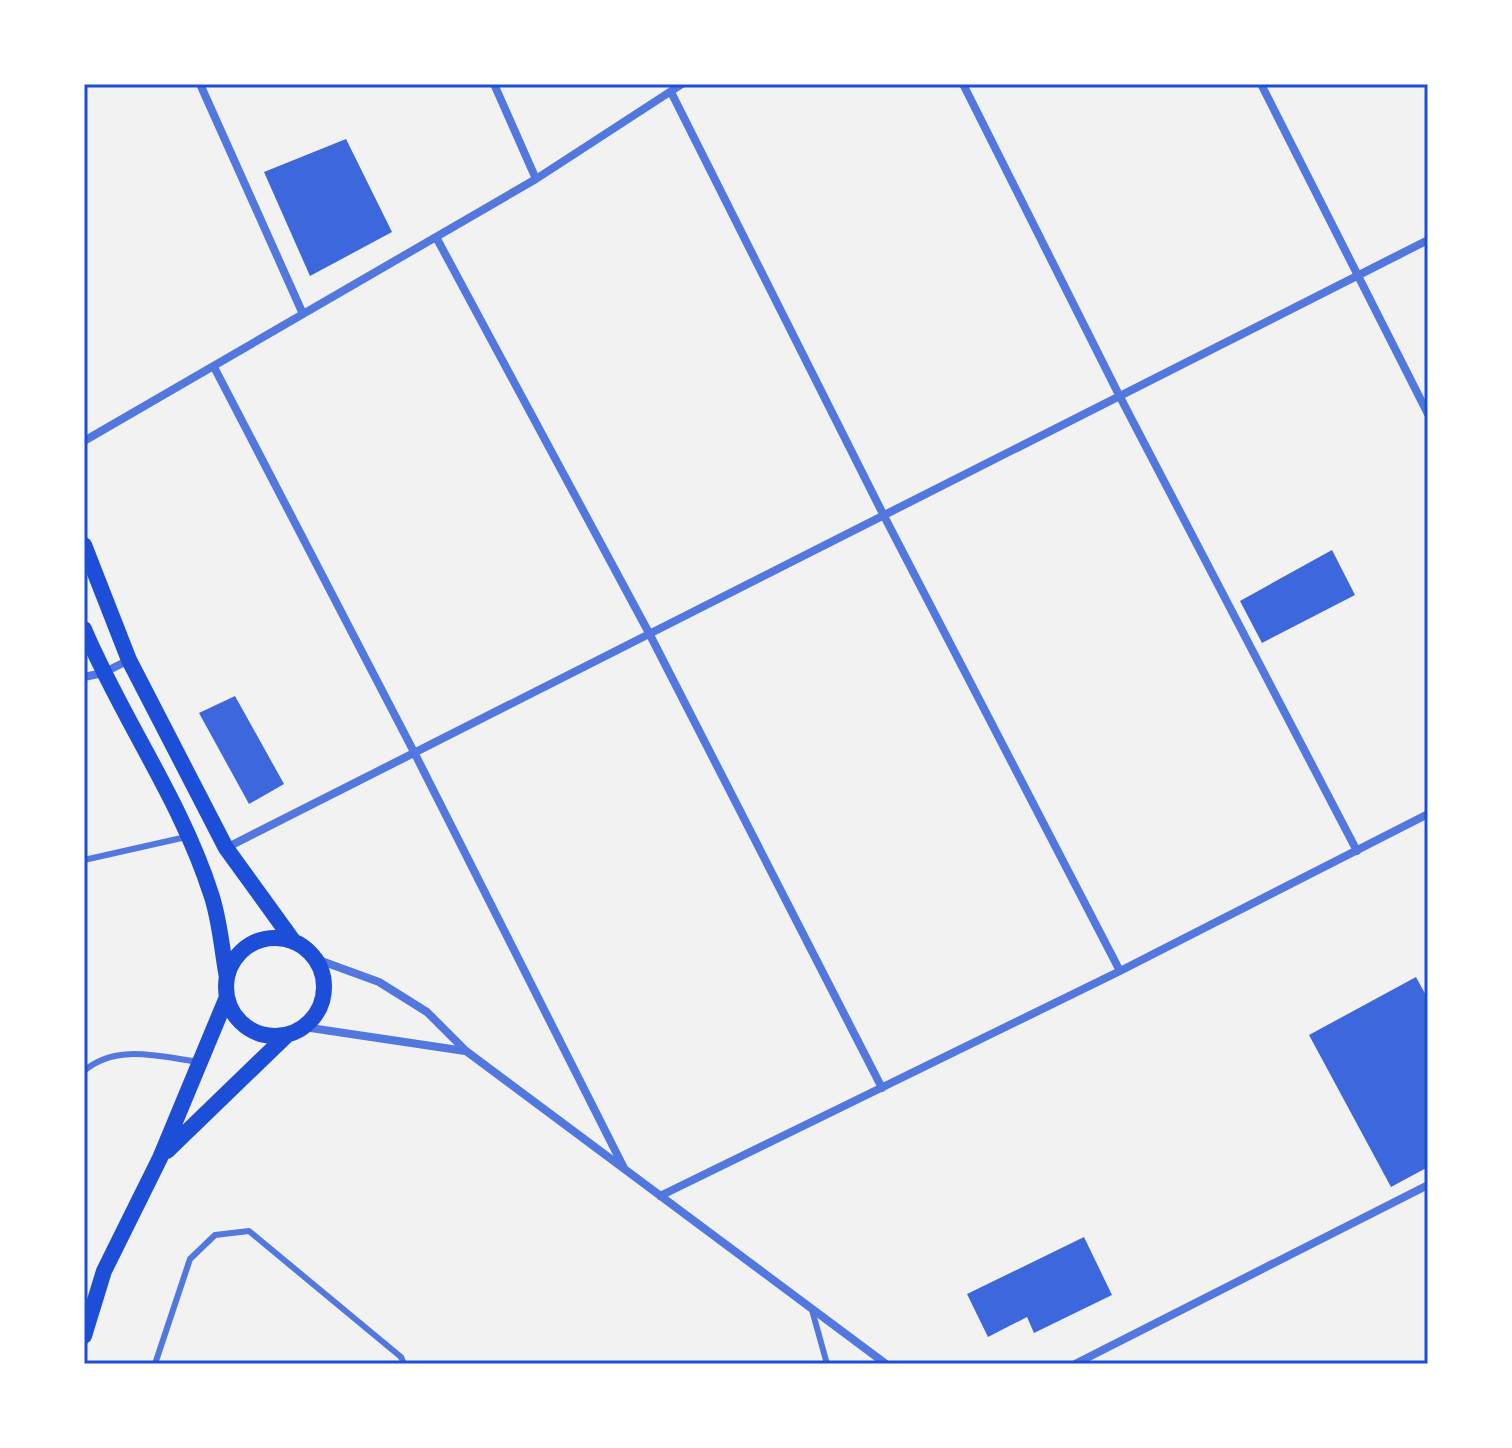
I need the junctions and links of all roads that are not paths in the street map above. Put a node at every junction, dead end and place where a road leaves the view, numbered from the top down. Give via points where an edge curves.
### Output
1 (200, 84) edge
2 (494, 84) edge
3 (682, 84) edge
4 (963, 84) edge
5 (1261, 84) edge
6 (671, 92) junction
7 (536, 179) junction
8 (436, 237) junction
9 (1428, 240) edge
10 (1358, 276) junction
11 (303, 314) junction
12 (214, 367) junction
13 (1119, 395) junction
14 (1428, 414) edge
15 (84, 441) edge
16 (883, 514) junction
17 (84, 545) edge
18 (84, 629) edge
19 (649, 633) junction
20 (129, 660) junction
21 (103, 673) junction
22 (84, 677) edge
23 (414, 752) junction
24 (1428, 814) edge
25 (190, 836) junction
26 (226, 848) junction
27 (1357, 851) junction
28 (84, 860) edge
29 (294, 942) junction
30 (316, 959) junction
31 (1120, 971) junction
32 (227, 978) junction
33 (227, 997) junction
34 (304, 1027) junction
35 (287, 1035) junction
36 (466, 1051) junction
37 (200, 1063) junction
38 (84, 1071) edge
39 (882, 1088) junction
40 (160, 1158) junction
41 (624, 1168) junction
42 (1428, 1185) edge
43 (660, 1196) junction
44 (812, 1310) junction
45 (84, 1336) edge
46 (155, 1364) edge
47 (404, 1364) edge
48 (827, 1364) edge
49 (886, 1364) edge
50 (1075, 1364) edge

1 - 11 street
2 - 7 street
3 - 6 street
4 - 13 street
5 - 10 street
6 - 7 street
6 - 16 street
7 - 8 street
8 - 11 street
8 - 19 street
9 - 10 street
10 - 13 street
10 - 14 street
11 - 12 street
12 - 15 street
12 - 23 street
13 - 16 street
13 - 27 street
16 - 19 street
16 - 31 street
17 - 20 main road
18 - 21 main road
19 - 23 street
19 - 39 street
20 - 21 street
20 - 26 main road
21 - 22 street
21 - 25 main road
23 - 26 street
23 - 41 street
24 - 27 street
25 - 28 lane
25 - 32 main road via 213,897
26 - 29 main road
27 - 31 street
29 - 30 main road
29 - 32 main road via 259,940 233,962
30 - 34 main road via 324,979 323,1000
30 - 36 street via 379,982 427,1012
31 - 39 street
32 - 33 main road
33 - 35 main road via 243,1024 271,1037
33 - 37 main road
34 - 35 main road
34 - 36 street
35 - 40 main road
36 - 41 street
37 - 38 lane via 132,1052
37 - 40 main road
39 - 43 street
40 - 45 main road via 104,1271
41 - 43 street
42 - 50 street
43 - 44 street
44 - 48 lane
44 - 49 street
46 - 47 lane via 190,1259 215,1235 249,1231

